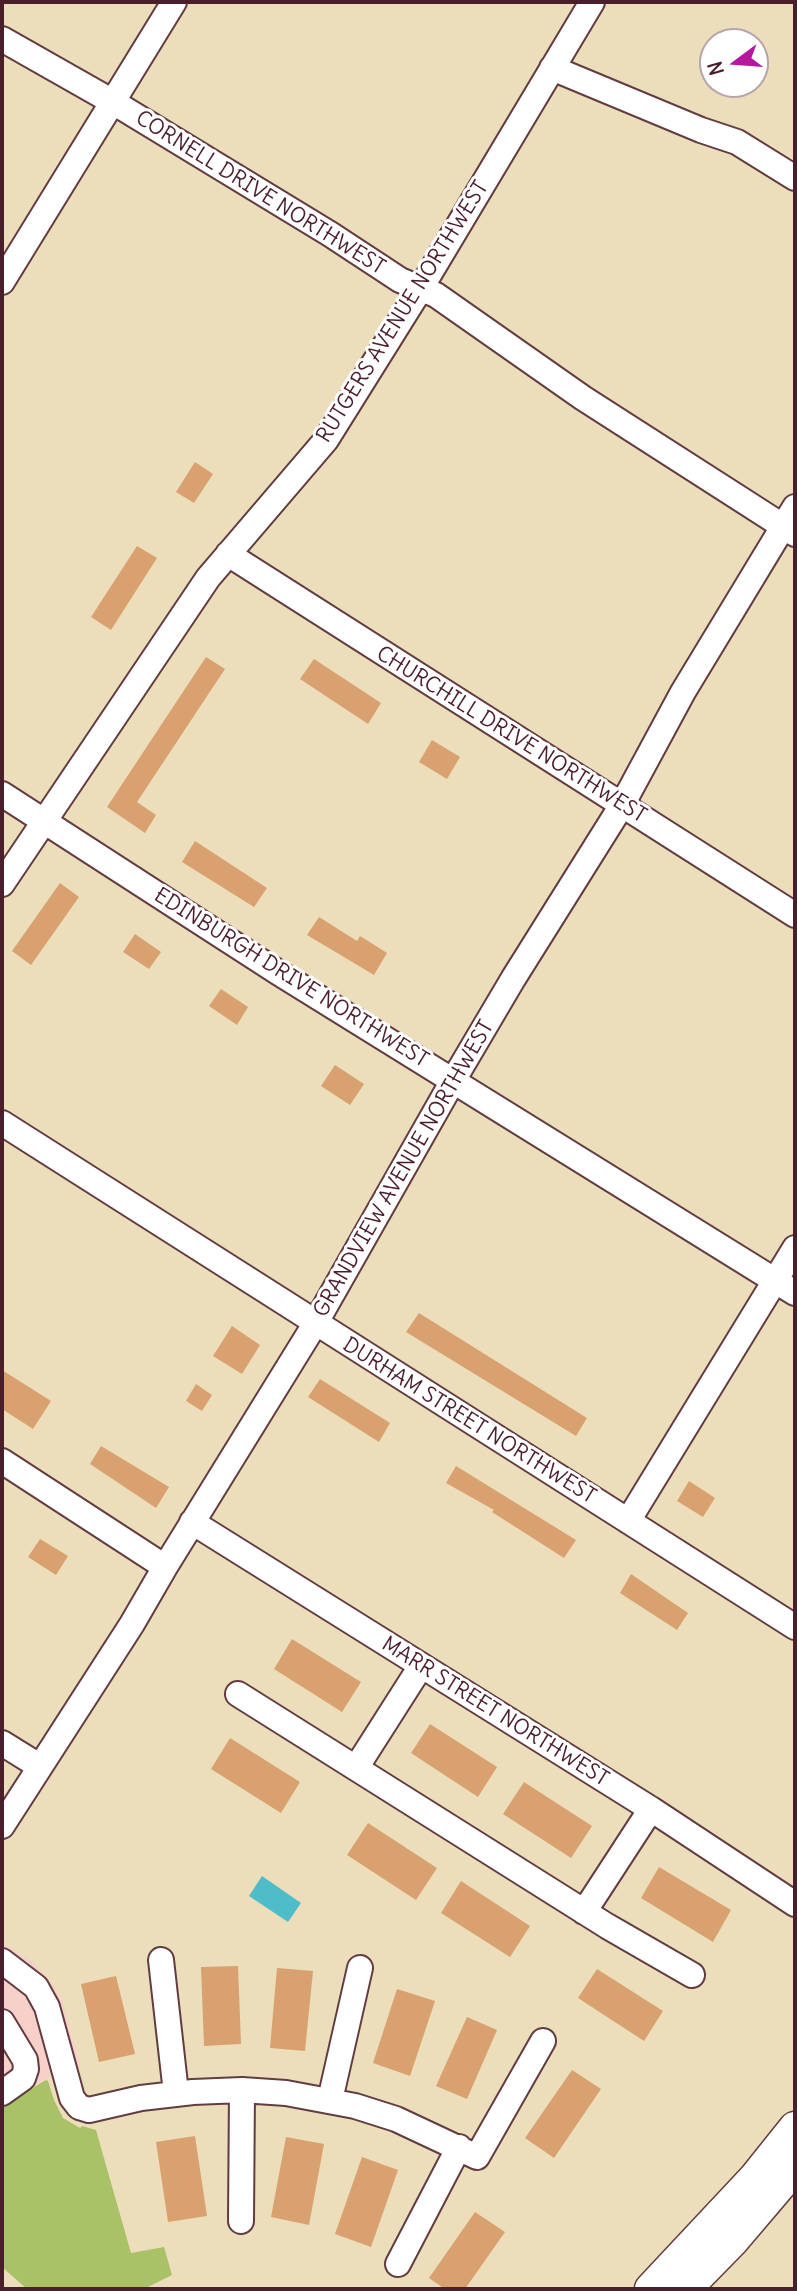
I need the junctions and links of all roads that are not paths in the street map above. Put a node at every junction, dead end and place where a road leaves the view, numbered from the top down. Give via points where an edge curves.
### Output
1 (174, 2) edge
2 (593, 2) edge
3 (2, 39) edge
4 (552, 68) junction
5 (113, 102) junction
6 (795, 178) edge
7 (2, 282) edge
8 (421, 288) junction
9 (791, 523) edge
10 (228, 554) junction
11 (2, 794) edge
12 (622, 805) junction
13 (44, 821) junction
14 (2, 884) edge
15 (795, 915) edge
16 (454, 1079) junction
17 (2, 1123) edge
18 (795, 1248) edge
19 (785, 1287) edge
20 (315, 1324) junction
21 (2, 1461) edge
22 (628, 1521) junction
23 (192, 1522) junction
24 (164, 1567) junction
25 (795, 1627) edge
26 (421, 1666) junction
27 (238, 1694) dead end
28 (2, 1743) edge
29 (39, 1766) junction
30 (356, 1768) junction
31 (650, 1810) junction
32 (2, 1826) edge
33 (795, 1905) edge
34 (584, 1912) junction
35 (160, 1960) dead end
36 (2, 1961) edge
37 (360, 1968) dead end
38 (692, 1975) dead end
39 (2, 2022) edge
40 (2, 2038) edge
41 (543, 2041) dead end
42 (62, 2061) junction
43 (26, 2069) junction
44 (242, 2090) junction
45 (2, 2093) edge
46 (176, 2093) junction
47 (331, 2101) junction
48 (795, 2128) edge
49 (468, 2152) junction
50 (795, 2167) edge
51 (752, 2217) junction
52 (241, 2221) dead end
53 (398, 2264) dead end
54 (651, 2289) edge
55 (685, 2289) edge
56 (713, 2289) edge

1 - 5 street
2 - 4 street, RUTGERS AVENUE NORTHWEST
3 - 5 street, CORNELL DRIVE NORTHWEST
4 - 6 street via 737,142
4 - 8 street, RUTGERS AVENUE NORTHWEST
5 - 7 street
5 - 8 street, CORNELL DRIVE NORTHWEST via 400,280
8 - 9 street, CORNELL DRIVE NORTHWEST via 583,398
8 - 10 street, RUTGERS AVENUE NORTHWEST via 326,440
9 - 12 street, GRANDVIEW AVENUE NORTHWEST via 683,692
10 - 12 street, CHURCHILL DRIVE NORTHWEST
10 - 13 street, RUTGERS AVENUE NORTHWEST via 154,654
11 - 13 street, EDINBURGH DRIVE NORTHWEST
12 - 15 street, CHURCHILL DRIVE NORTHWEST
12 - 16 street, GRANDVIEW AVENUE NORTHWEST
13 - 14 street, RUTGERS AVENUE NORTHWEST
13 - 16 street, EDINBURGH DRIVE NORTHWEST
16 - 19 street, EDINBURGH DRIVE NORTHWEST
16 - 20 street, GRANDVIEW AVENUE NORTHWEST
17 - 20 street, DURHAM STREET NORTHWEST
18 - 19 street
19 - 22 street via 759,1310
20 - 22 street, DURHAM STREET NORTHWEST
20 - 23 street, GRANDVIEW AVENUE NORTHWEST
21 - 24 street
22 - 25 street, DURHAM STREET NORTHWEST
23 - 24 street, GRANDVIEW AVENUE NORTHWEST
23 - 26 street, MARR STREET NORTHWEST
24 - 29 street, GRANDVIEW AVENUE NORTHWEST via 132,1625
26 - 30 street
26 - 31 street, MARR STREET NORTHWEST
27 - 30 street
28 - 29 street
29 - 32 street, GRANDVIEW AVENUE NORTHWEST
30 - 34 street
31 - 33 street, MARR STREET NORTHWEST
31 - 34 street
34 - 38 street
35 - 46 street
36 - 42 street via 37,1987
37 - 47 street
39 - 43 street
40 - 43 street
41 - 49 street
42 - 43 street
42 - 46 street via 72,2098 89,2110
43 - 45 street via 23,2078
44 - 46 street
44 - 47 street
44 - 52 street
47 - 49 street via 396,2119
48 - 54 main road via 755,2178
49 - 53 street
50 - 51 main road
51 - 55 main road
51 - 56 main road

